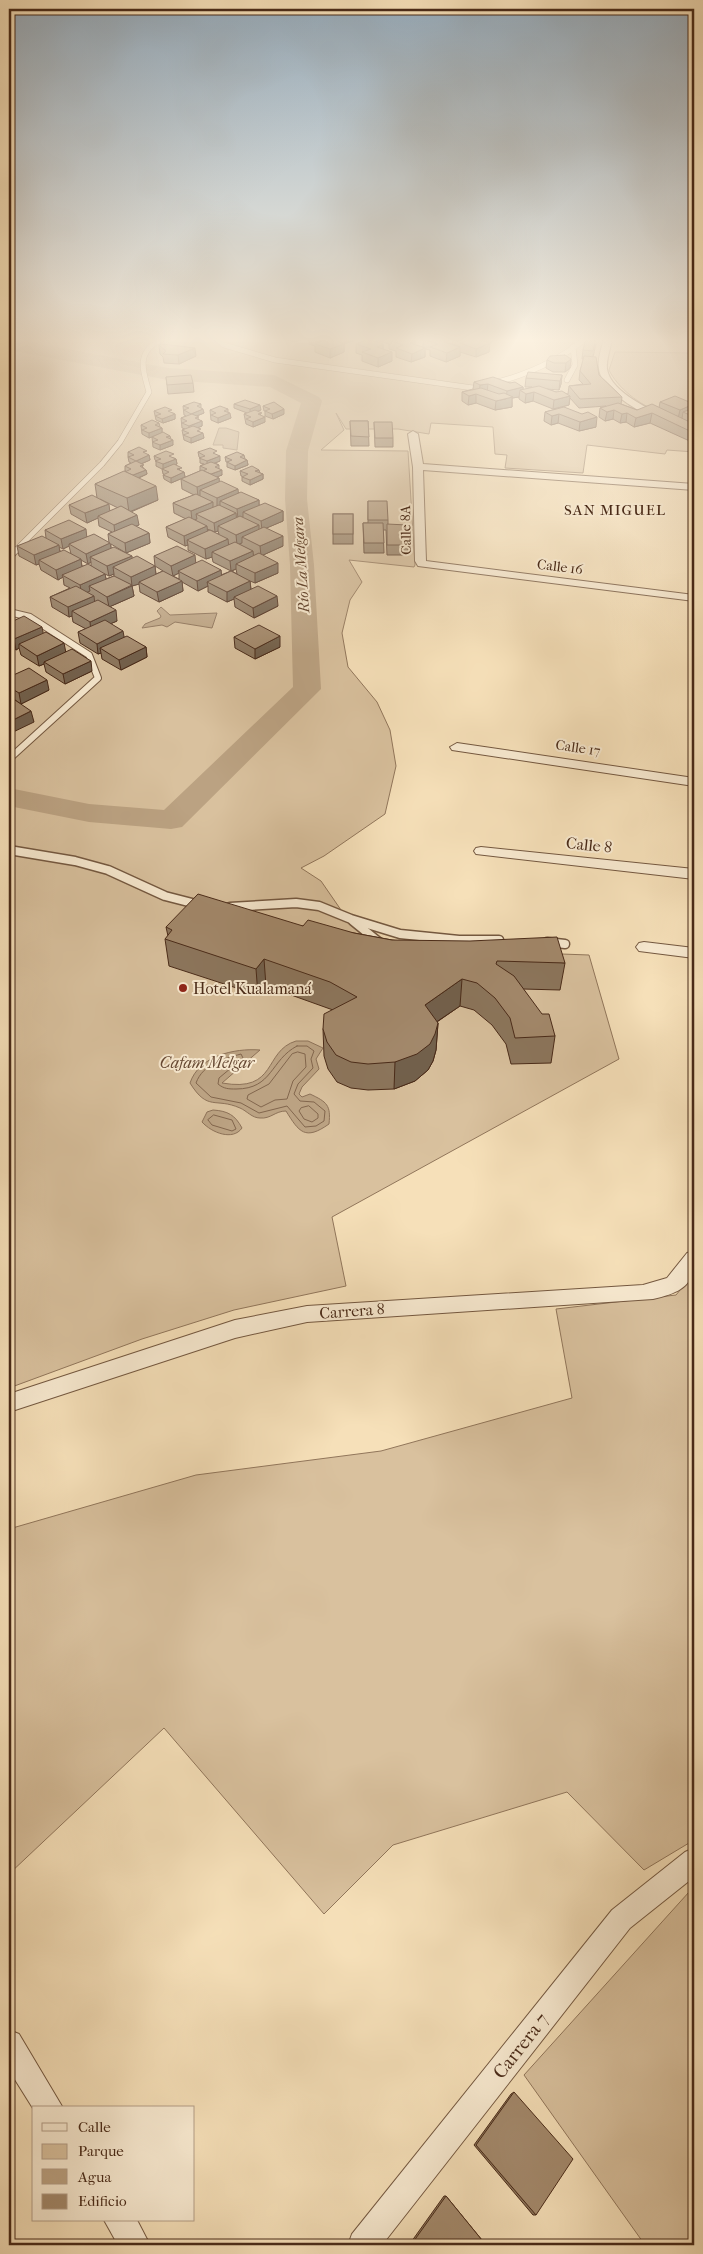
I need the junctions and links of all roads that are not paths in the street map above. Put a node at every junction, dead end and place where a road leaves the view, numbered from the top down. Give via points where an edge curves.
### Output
1 (119, 443) edge
2 (414, 443) edge
3 (418, 467) junction
4 (694, 487) edge
5 (9, 557) edge
6 (422, 564) joint
7 (694, 598) edge
8 (9, 612) edge
9 (457, 747) dead end
10 (9, 759) edge
11 (694, 782) edge
12 (9, 850) edge
13 (481, 851) dead end
14 (694, 874) edge
15 (212, 906) edge
16 (220, 906) edge
17 (351, 919) junction
18 (459, 940) junction
19 (508, 940) edge
20 (536, 942) edge
21 (565, 944) dead end
22 (644, 947) dead end
23 (452, 948) edge
24 (389, 949) edge
25 (694, 953) edge
26 (694, 1259) edge
27 (9, 1403) edge
28 (693, 1866) edge
29 (9, 2044) edge
30 (48, 2106) edge
31 (120, 2222) edge
32 (135, 2245) edge
33 (363, 2245) edge

1 - 5 lane via 87,480
2 - 3 street, Calle 8A
3 - 4 street
3 - 6 street, Calle 8A
6 - 7 street, Calle 16
8 - 10 lane via 30,617 89,655 98,678
9 - 11 street, Calle 17
12 - 15 lane via 83,863 108,870 165,896
13 - 14 street, Calle 8
16 - 17 lane via 296,903 319,906
17 - 18 lane via 400,934
17 - 24 lane
18 - 19 lane
18 - 23 lane
20 - 21 lane
22 - 25 street
26 - 27 street, Carrera 8 via 680,1279 666,1289 643,1293 307,1314 235,1329
28 - 33 street, Carrera 7 via 622,1920
29 - 30 street
31 - 32 street

